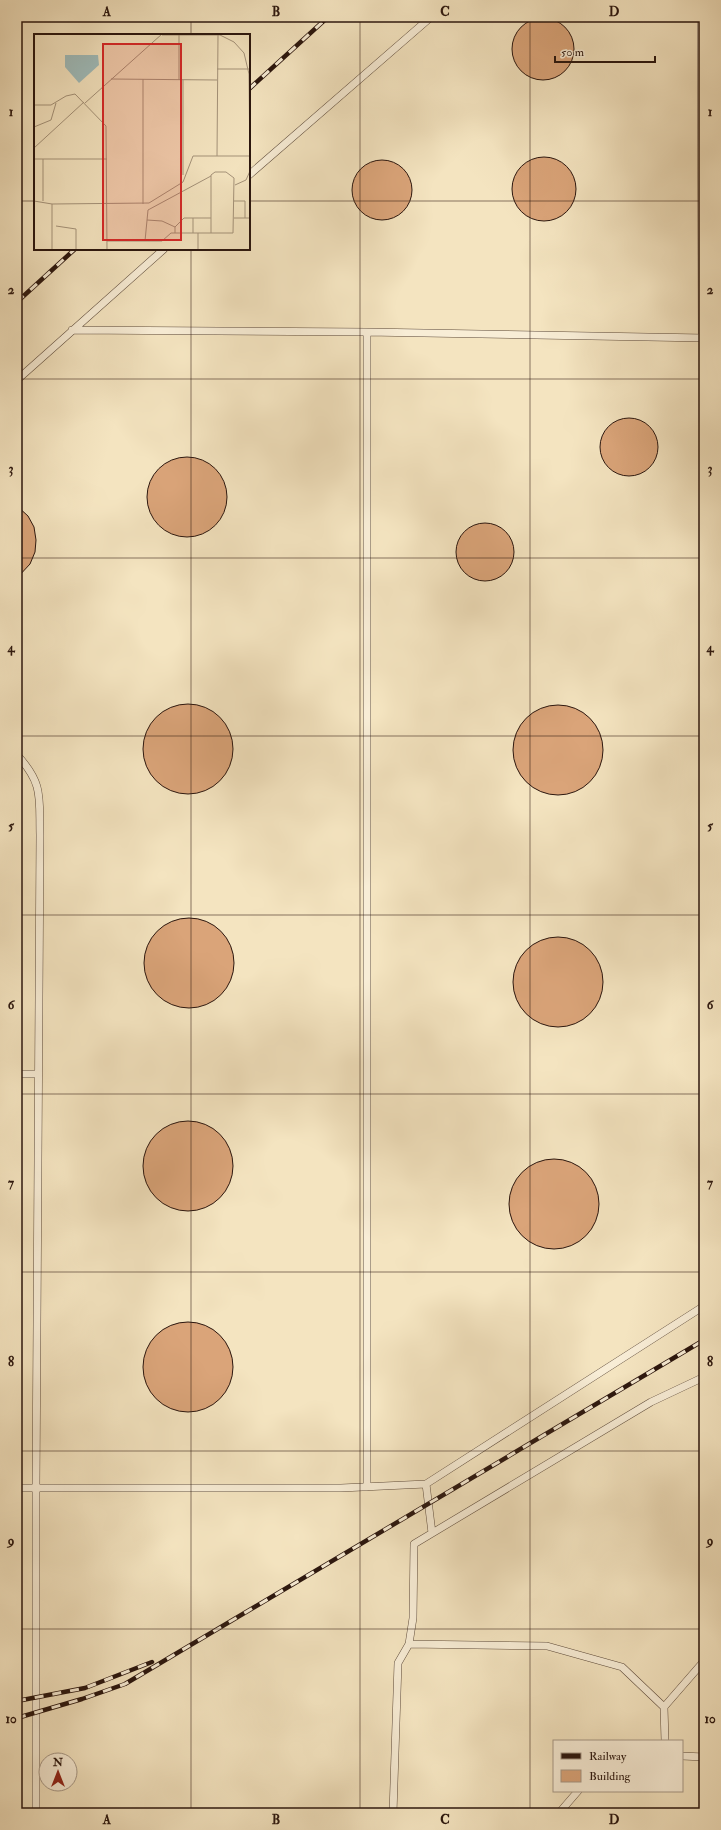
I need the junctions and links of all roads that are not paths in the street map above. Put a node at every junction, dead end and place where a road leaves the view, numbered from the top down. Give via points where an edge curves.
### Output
1 (430, 17) edge
2 (701, 17) edge
3 (250, 174) edge
4 (163, 250) edge
5 (72, 330) junction
6 (367, 332) junction
7 (703, 338) edge
8 (17, 380) edge
9 (17, 755) edge
10 (17, 1074) edge
11 (38, 1074) junction
12 (704, 1306) edge
13 (704, 1377) edge
14 (426, 1484) junction
15 (367, 1487) junction
16 (17, 1488) edge
17 (36, 1488) junction
18 (432, 1533) junction
19 (409, 1644) junction
20 (704, 1661) edge
21 (664, 1707) junction
22 (665, 1740) edge
23 (683, 1756) edge
24 (704, 1757) edge
25 (577, 1792) edge
26 (36, 1813) edge
27 (393, 1813) edge
28 (559, 1813) edge

1 - 3 lane
2 - 7 lane
4 - 5 lane
5 - 6 lane
5 - 8 lane
6 - 7 lane
6 - 15 lane
9 - 11 lane via 29,768 39,789
10 - 11 lane
11 - 17 lane
12 - 14 lane
13 - 18 lane via 650,1402
14 - 15 lane
14 - 18 lane
15 - 17 lane
16 - 17 lane
17 - 26 lane
18 - 19 lane via 414,1544 414,1618
19 - 21 lane via 546,1646 622,1667
19 - 27 lane via 398,1663
20 - 21 lane
21 - 22 lane
23 - 24 lane
25 - 28 lane

